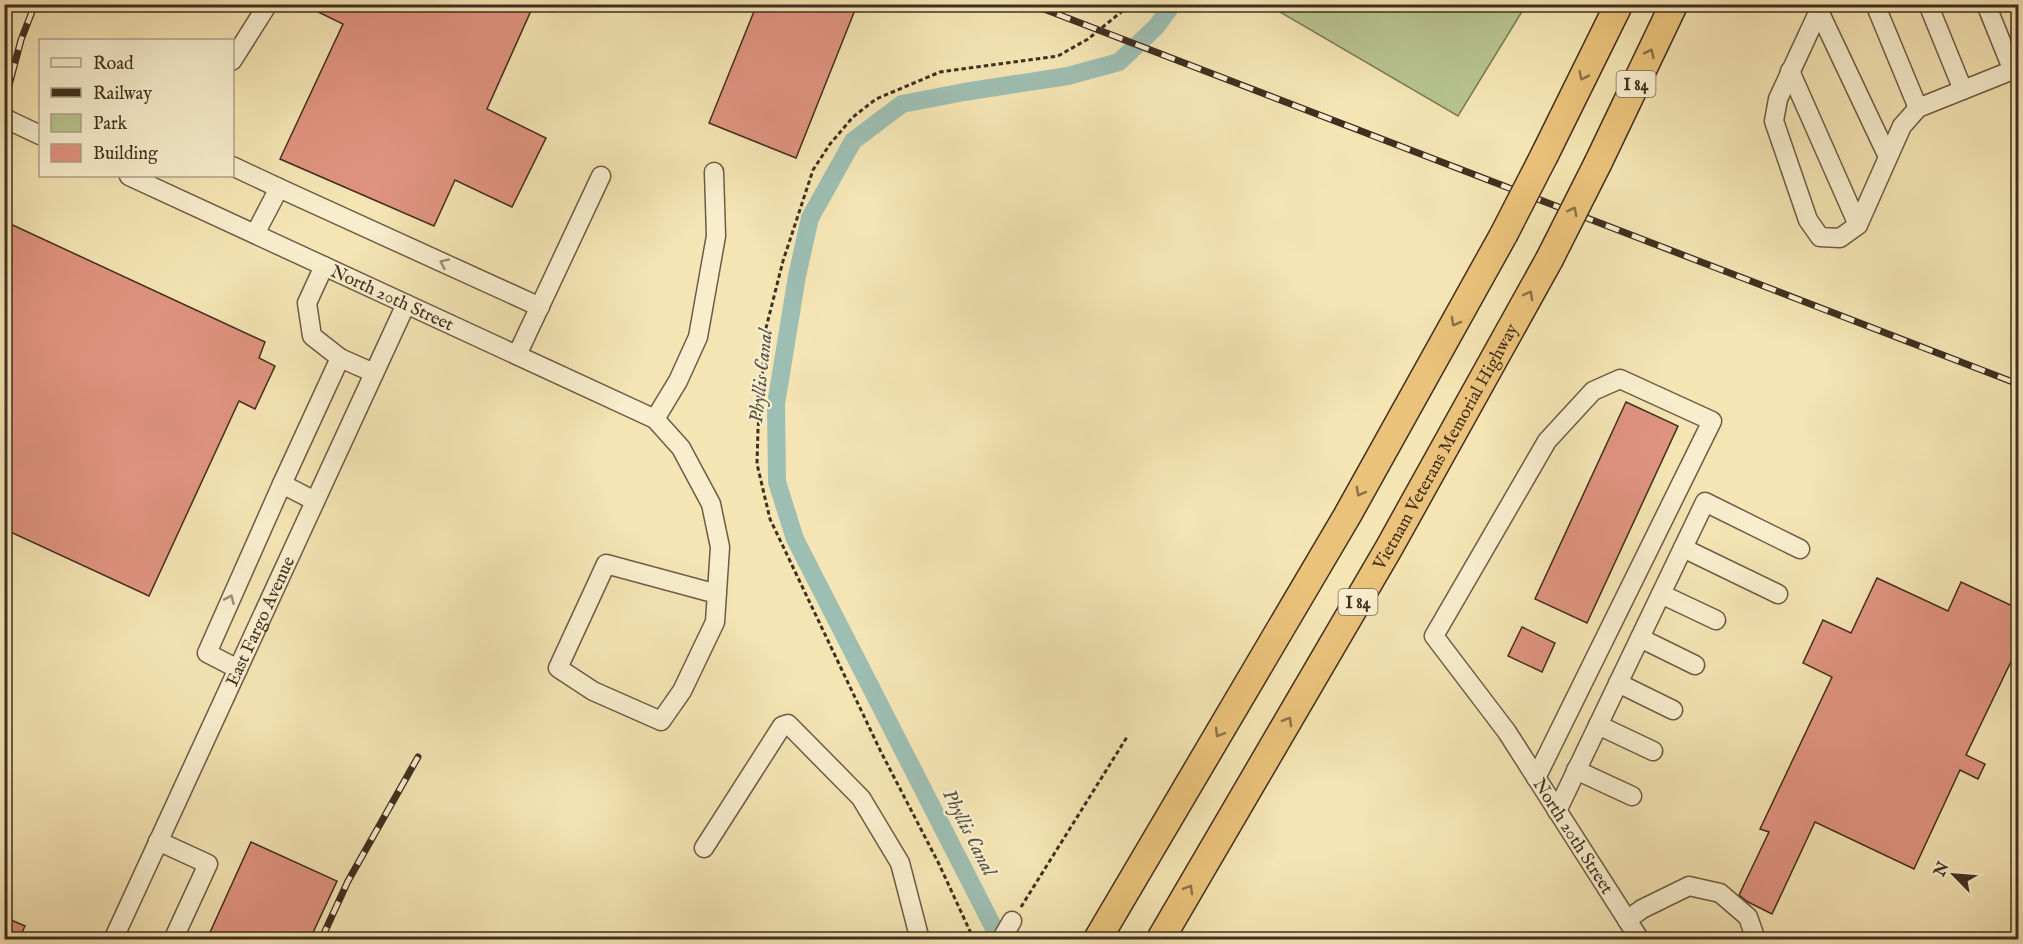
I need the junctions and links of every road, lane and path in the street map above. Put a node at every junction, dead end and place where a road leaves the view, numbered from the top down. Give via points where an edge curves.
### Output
1 (268, 4) edge
2 (1131, 4) edge
3 (1618, 4) edge
4 (1674, 4) edge
5 (1875, 4) edge
6 (1928, 4) edge
7 (1986, 4) edge
8 (1820, 8) edge
9 (234, 58) edge
10 (2016, 70) edge
11 (1790, 71) junction
12 (1963, 90) junction
13 (1918, 108) junction
14 (4, 118) edge
15 (39, 135) edge
16 (1888, 157) junction
17 (234, 167) edge
18 (714, 172) dead end
19 (601, 176) dead end
20 (134, 177) edge
21 (165, 183) edge
22 (279, 188) junction
23 (1858, 225) junction
24 (255, 234) junction
25 (324, 266) junction
26 (406, 304) junction
27 (540, 307) junction
28 (517, 355) junction
29 (340, 358) junction
30 (374, 373) junction
31 (655, 419) junction
32 (282, 484) junction
33 (315, 501) junction
34 (1683, 548) junction
35 (1800, 549) dead end
36 (717, 594) junction
37 (1661, 594) junction
38 (1778, 594) dead end
39 (1716, 620) dead end
40 (1640, 638) junction
41 (1695, 665) dead end
42 (238, 669) junction
43 (1618, 683) junction
44 (1673, 710) dead end
45 (1598, 725) junction
46 (1127, 737) dead end
47 (1653, 751) dead end
48 (1576, 770) junction
49 (1196, 771) junction
50 (1536, 778) junction
51 (1632, 796) dead end
52 (1557, 811) junction
53 (158, 841) junction
54 (704, 848) dead end
55 (1627, 920) junction
56 (1012, 921) joint
57 (113, 939) edge
58 (172, 939) edge
59 (920, 939) edge
60 (974, 939) edge
61 (1001, 939) edge
62 (1079, 939) edge
63 (1097, 939) edge
64 (1160, 939) edge
65 (1640, 939) edge
66 (1756, 939) edge

1 - 9 street
2 - 60 path via 1088,39 1058,56 940,72 876,99 853,117 813,170 766,328 757,464 770,519
3 -> 49 highway, bridge via 1504,234 1347,516
64 -> 4 highway, Vietnam Veterans Memorial Highway / I 84, bridge via 1389,548 1548,260
5 - 13 street
6 - 12 street
7 - 10 street
8 - 11 street
8 - 16 street
10 - 12 street
11 - 23 street
11 - 23 street via 1774,121 1808,220 1820,237 1840,238
12 - 13 street
13 - 16 street via 1902,126
14 - 15 street
16 - 23 street
17 - 22 street
18 - 31 street via 716,236 698,337
19 - 27 street
20 - 21 street, North 20th Street
21 - 24 street, North 20th Street
22 - 24 street
27 -> 22 street
24 - 25 street, North 20th Street
25 - 26 street, North 20th Street
25 - 29 street via 307,303 312,336
26 - 28 street, North 20th Street
26 - 30 street, East Fargo Avenue
27 - 28 street
28 - 31 street, North 20th Street
29 - 30 street
29 - 32 street
30 - 33 street, East Fargo Avenue
31 - 36 street via 681,448 711,504 720,547
32 - 33 street
42 -> 32 street via 207,653
33 - 42 street, East Fargo Avenue
34 - 35 street via 1705,502
34 - 37 street
34 - 38 street
36 - 36 street via 715,622 682,691 661,720 593,691 558,668 606,564
37 - 39 street
37 - 40 street
40 - 41 street
40 - 43 street
42 - 53 street, East Fargo Avenue
43 - 44 street
43 - 45 street
45 - 47 street
45 - 48 street
46 - 56 path
48 - 51 street
48 - 52 street
49 - 62 highway
49 - 63 highway
50 - 50 street, North 20th Street via 1507,732 1434,636 1547,441 1593,391 1620,379 1712,421
50 - 52 street, North 20th Street
52 - 55 street, North 20th Street
53 - 57 street, East Fargo Avenue
53 - 58 street via 208,864
54 - 59 street via 782,726 789,724 861,798 900,863
55 - 65 street, North 20th Street
55 - 66 street via 1689,886 1720,893 1748,917
56 - 61 street

